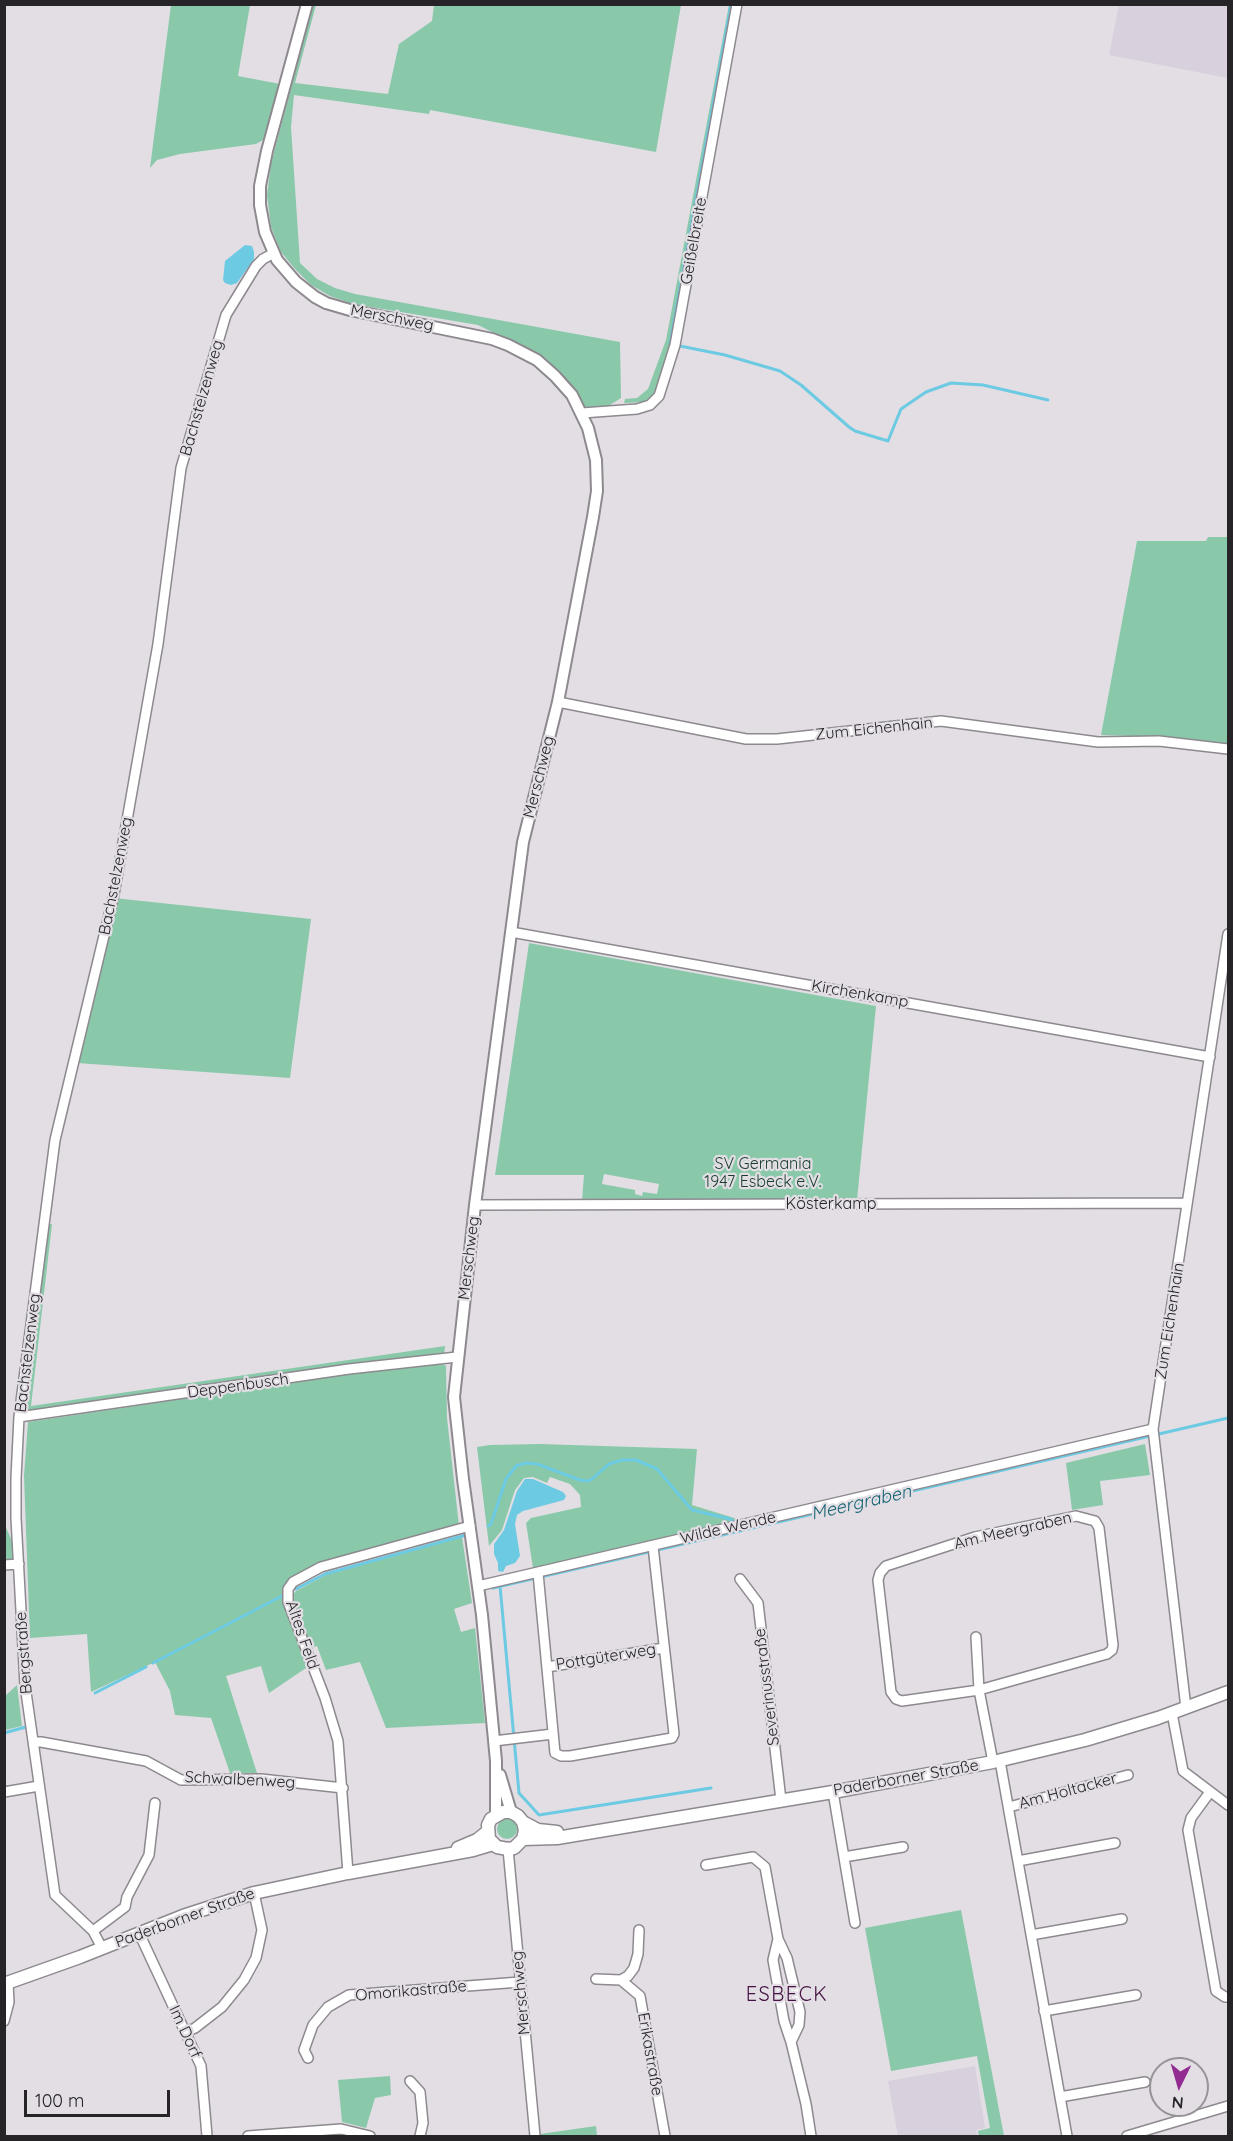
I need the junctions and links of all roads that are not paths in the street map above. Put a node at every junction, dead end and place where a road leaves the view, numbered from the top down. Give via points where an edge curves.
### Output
1 (307, 4) edge
2 (737, 4) edge
3 (274, 253) junction
4 (582, 413) junction
5 (558, 702) junction
6 (1228, 750) edge
7 (511, 932) junction
8 (1228, 934) edge
9 (1210, 1057) junction
10 (1187, 1203) junction
11 (475, 1205) junction
12 (457, 1357) junction
13 (19, 1417) junction
14 (1154, 1429) junction
15 (16, 1518) joint
16 (470, 1526) junction
17 (653, 1546) junction
18 (18, 1563) junction
19 (4, 1565) edge
20 (538, 1573) junction
21 (740, 1579) dead end
22 (478, 1586) junction
23 (976, 1637) dead end
24 (664, 1648) junction
25 (548, 1667) junction
26 (979, 1690) junction
27 (1228, 1692) edge
28 (1186, 1708) junction
29 (1172, 1713) junction
30 (553, 1734) junction
31 (494, 1741) junction
32 (34, 1742) junction
33 (496, 1761) junction
34 (997, 1761) junction
35 (1128, 1775) dead end
36 (39, 1786) junction
37 (343, 1788) junction
38 (4, 1792) edge
39 (832, 1792) junction
40 (1210, 1792) junction
41 (781, 1800) junction
42 (155, 1803) dead end
43 (1228, 1805) edge
44 (1009, 1807) junction
45 (512, 1812) junction
46 (496, 1814) junction
47 (523, 1822) junction
48 (487, 1832) junction
49 (576, 1834) junction
50 (523, 1839) junction
51 (493, 1844) junction
52 (1115, 1844) dead end
53 (903, 1847) dead end
54 (508, 1849) junction
55 (441, 1856) junction
56 (844, 1857) junction
57 (1018, 1861) junction
58 (706, 1864) dead end
59 (348, 1873) junction
60 (254, 1893) junction
61 (1122, 1919) dead end
62 (855, 1923) dead end
63 (639, 1929) dead end
64 (93, 1931) junction
65 (139, 1933) junction
66 (1031, 1935) junction
67 (778, 1939) junction
68 (102, 1948) junction
69 (596, 1978) dead end
70 (621, 1980) junction
71 (520, 1982) junction
72 (6, 1984) edge
73 (1136, 1995) dead end
74 (1228, 1997) edge
75 (1044, 2011) junction
76 (4, 2021) edge
77 (186, 2032) junction
78 (791, 2042) junction
79 (308, 2058) dead end
80 (410, 2081) dead end
81 (1145, 2082) dead end
82 (1060, 2097) junction
83 (1228, 2106) edge
84 (207, 2136) edge
85 (248, 2136) edge
86 (370, 2136) edge
87 (420, 2136) edge
88 (535, 2136) edge
89 (665, 2136) edge
90 (811, 2136) edge
91 (1066, 2136) edge
92 (1127, 2136) edge

1 - 3 street, Merschweg via 260,186 262,221
2 - 4 street, Geißelbreite via 675,345 659,396 650,405 637,409
3 - 4 street, Merschweg via 296,282 326,303 475,334 523,352 555,376
3 - 13 street, Bachstelzenweg via 256,266 226,315 181,468 158,644 114,894 55,1140
4 - 5 street, Merschweg via 596,460 597,491
5 - 6 street, Zum Eichenhain via 746,739 941,721 1098,742 1159,741
5 - 7 street, Merschweg via 523,842
7 - 9 street, Kirchenkamp
7 - 11 street, Merschweg
8 - 9 street, Zum Eichenhain
9 - 10 street, Zum Eichenhain
10 - 11 street, Kösterkamp
10 - 14 street, Zum Eichenhain
11 - 12 street, Merschweg
12 - 13 street, Deppenbusch
12 - 16 street, Merschweg via 454,1397
13 - 15 street, Bachstelzenweg
14 - 17 street, Wilde Wende
14 - 28 street, Zum Eichenhain
15 - 18 street, Bergstraße
16 - 22 street, Merschweg
16 - 37 street, Altes Feld via 321,1568 293,1582 288,1589 288,1602 338,1741
17 - 20 street, Wilde Wende
17 - 24 street, Pottgüterweg
18 - 19 street
18 - 32 street, Bergstraße via 25,1685
20 - 22 street, Wilde Wende
20 - 25 street, Pottgüterweg
21 - 41 street, Severinusstraße via 758,1603
22 - 31 street, Merschweg
23 - 26 street
24 - 25 street, Pottgüterweg
24 - 30 street, Pottgüterweg via 672,1738 561,1756 555,1753
25 - 30 street, Pottgüterweg
26 - 26 street, Am Meergraben via 896,1699 891,1692 880,1572 885,1566 975,1537 1076,1516 1095,1521 1099,1528 1112,1650
26 - 34 street
27 - 28 main road, Paderborner Straße
28 - 29 main road, Paderborner Straße
29 - 34 main road, Paderborner Straße via 1085,1740
29 - 40 street via 1183,1771
30 - 31 street
31 - 33 street, Merschweg
32 - 36 street, Bergstraße
32 - 37 street, Schwalbenweg via 146,1761 181,1780 261,1779
33 - 45 street, Merschweg
33 - 46 street, Merschweg
34 - 39 main road, Paderborner Straße
34 - 44 street, Am Holtacker
35 - 44 street, Am Holtacker
36 - 38 street
36 - 64 street, Bergstraße via 55,1895
37 - 59 street, Altes Feld
39 - 41 main road, Paderborner Straße
39 - 56 street
40 - 43 street
40 - 74 street via 1191,1818 1188,1830 1216,1991
41 - 49 main road, Paderborner Straße
42 - 64 street via 149,1856 126,1897 125,1907
44 - 57 street, Am Holtacker
45 - 46 main road
45 - 47 main road, Paderborner Straße
46 - 48 main road
47 - 49 main road, Paderborner Straße via 538,1830
47 - 50 main road
48 - 51 main road
48 - 55 main road, Paderborner Straße
49 - 50 main road, Paderborner Straße
50 - 54 main road
51 - 54 main road
51 - 55 main road, Paderborner Straße
52 - 57 street
53 - 56 street
54 - 71 street, Merschweg
55 - 59 main road, Paderborner Straße
56 - 62 street
57 - 66 street, Am Holtacker
58 - 67 street via 753,1857 765,1867
59 - 60 main road, Paderborner Straße
60 - 65 main road, Paderborner Straße
60 - 77 street via 262,1930 256,1958 222,2007
61 - 66 street
63 - 70 street via 634,1968
64 - 68 street, Bergstraße
65 - 68 main road, Paderborner Straße
65 - 77 street, Im Dorf
66 - 75 street, Am Holtacker
67 - 78 street via 773,1960 775,1976
67 - 78 street via 787,1958 800,2012
68 - 72 main road, Paderborner Straße
69 - 70 street
70 - 89 street, Erikastraße via 640,1996
71 - 79 street, Omorikastraße via 349,1995 328,2007 313,2025 304,2050
71 - 88 street, Merschweg
72 - 76 street via 9,2002
73 - 75 street
75 - 82 street, Am Holtacker
77 - 84 street, Im Dorf via 201,2066
78 - 90 street
80 - 87 street via 420,2092
81 - 82 street
82 - 91 street, Am Holtacker
83 - 92 street
85 - 86 street via 341,2129

